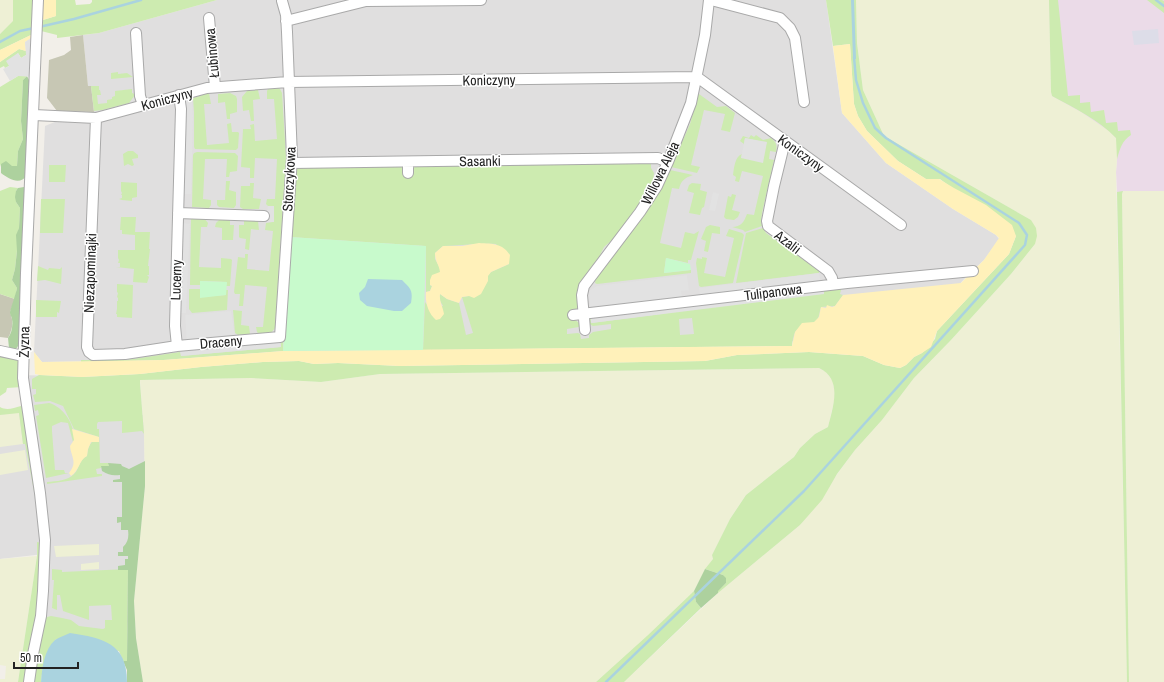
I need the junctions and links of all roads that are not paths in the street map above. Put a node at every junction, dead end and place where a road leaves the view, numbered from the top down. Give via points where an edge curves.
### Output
1 (38, 0) edge
2 (481, 0) edge
3 (710, 0) edge
4 (282, 1) dead end
5 (209, 18) dead end
6 (286, 21) junction
7 (136, 34) dead end
8 (697, 77) junction
9 (288, 82) junction
10 (215, 87) junction
11 (179, 95) junction
12 (804, 102) dead end
13 (143, 105) junction
14 (34, 115) junction
15 (96, 118) junction
16 (785, 141) junction
17 (408, 162) junction
18 (668, 162) junction
19 (292, 163) junction
20 (408, 173) dead end
21 (178, 213) junction
22 (264, 216) dead end
23 (901, 225) dead end
24 (973, 271) dead end
25 (833, 284) junction
26 (584, 313) junction
27 (573, 315) dead end
28 (586, 330) dead end
29 (280, 337) joint
30 (176, 346) junction
31 (163, 349) joint
32 (0, 351) edge
33 (23, 356) junction
34 (29, 682) edge

1 - 14 street, Żyzna
2 - 6 street via 366,1
3 - 8 street, Willowa Aleja
3 - 12 street via 780,18 790,28 795,38
4 - 6 street, Storczykowa
5 - 10 street, Łubinowa
6 - 9 street, Storczykowa
7 - 13 street via 140,96
8 - 9 street, Koniczyny
8 - 16 street, Koniczyny
8 - 18 street, Willowa Aleja via 691,103
9 - 10 street, Koniczyny
9 - 19 street, Storczykowa
10 - 11 street, Koniczyny
11 - 13 street, Koniczyny
11 - 21 street, Lucerny via 181,116
13 - 15 street, Koniczyny
14 - 15 street, Koniczyny
14 - 33 street, Żyzna
15 - 31 street, Niezapominajki via 87,347 93,355
16 - 23 street, Koniczyny
16 - 25 street, Azalii via 768,226 828,271
17 - 18 street, Sasanki via 658,158
17 - 19 street, Sasanki
17 - 20 street
18 - 26 street, Willowa Aleja via 648,199 612,244 584,286
19 - 29 street, Storczykowa
21 - 22 street
21 - 30 street, Lucerny
24 - 25 street, Tulipanowa
25 - 26 street, Tulipanowa
26 - 27 street, Tulipanowa
26 - 28 street, Willowa Aleja
29 - 30 street, Draceny
30 - 31 street, Draceny
32 - 33 street
33 - 34 street, Żyzna via 23,378 45,540 41,616

